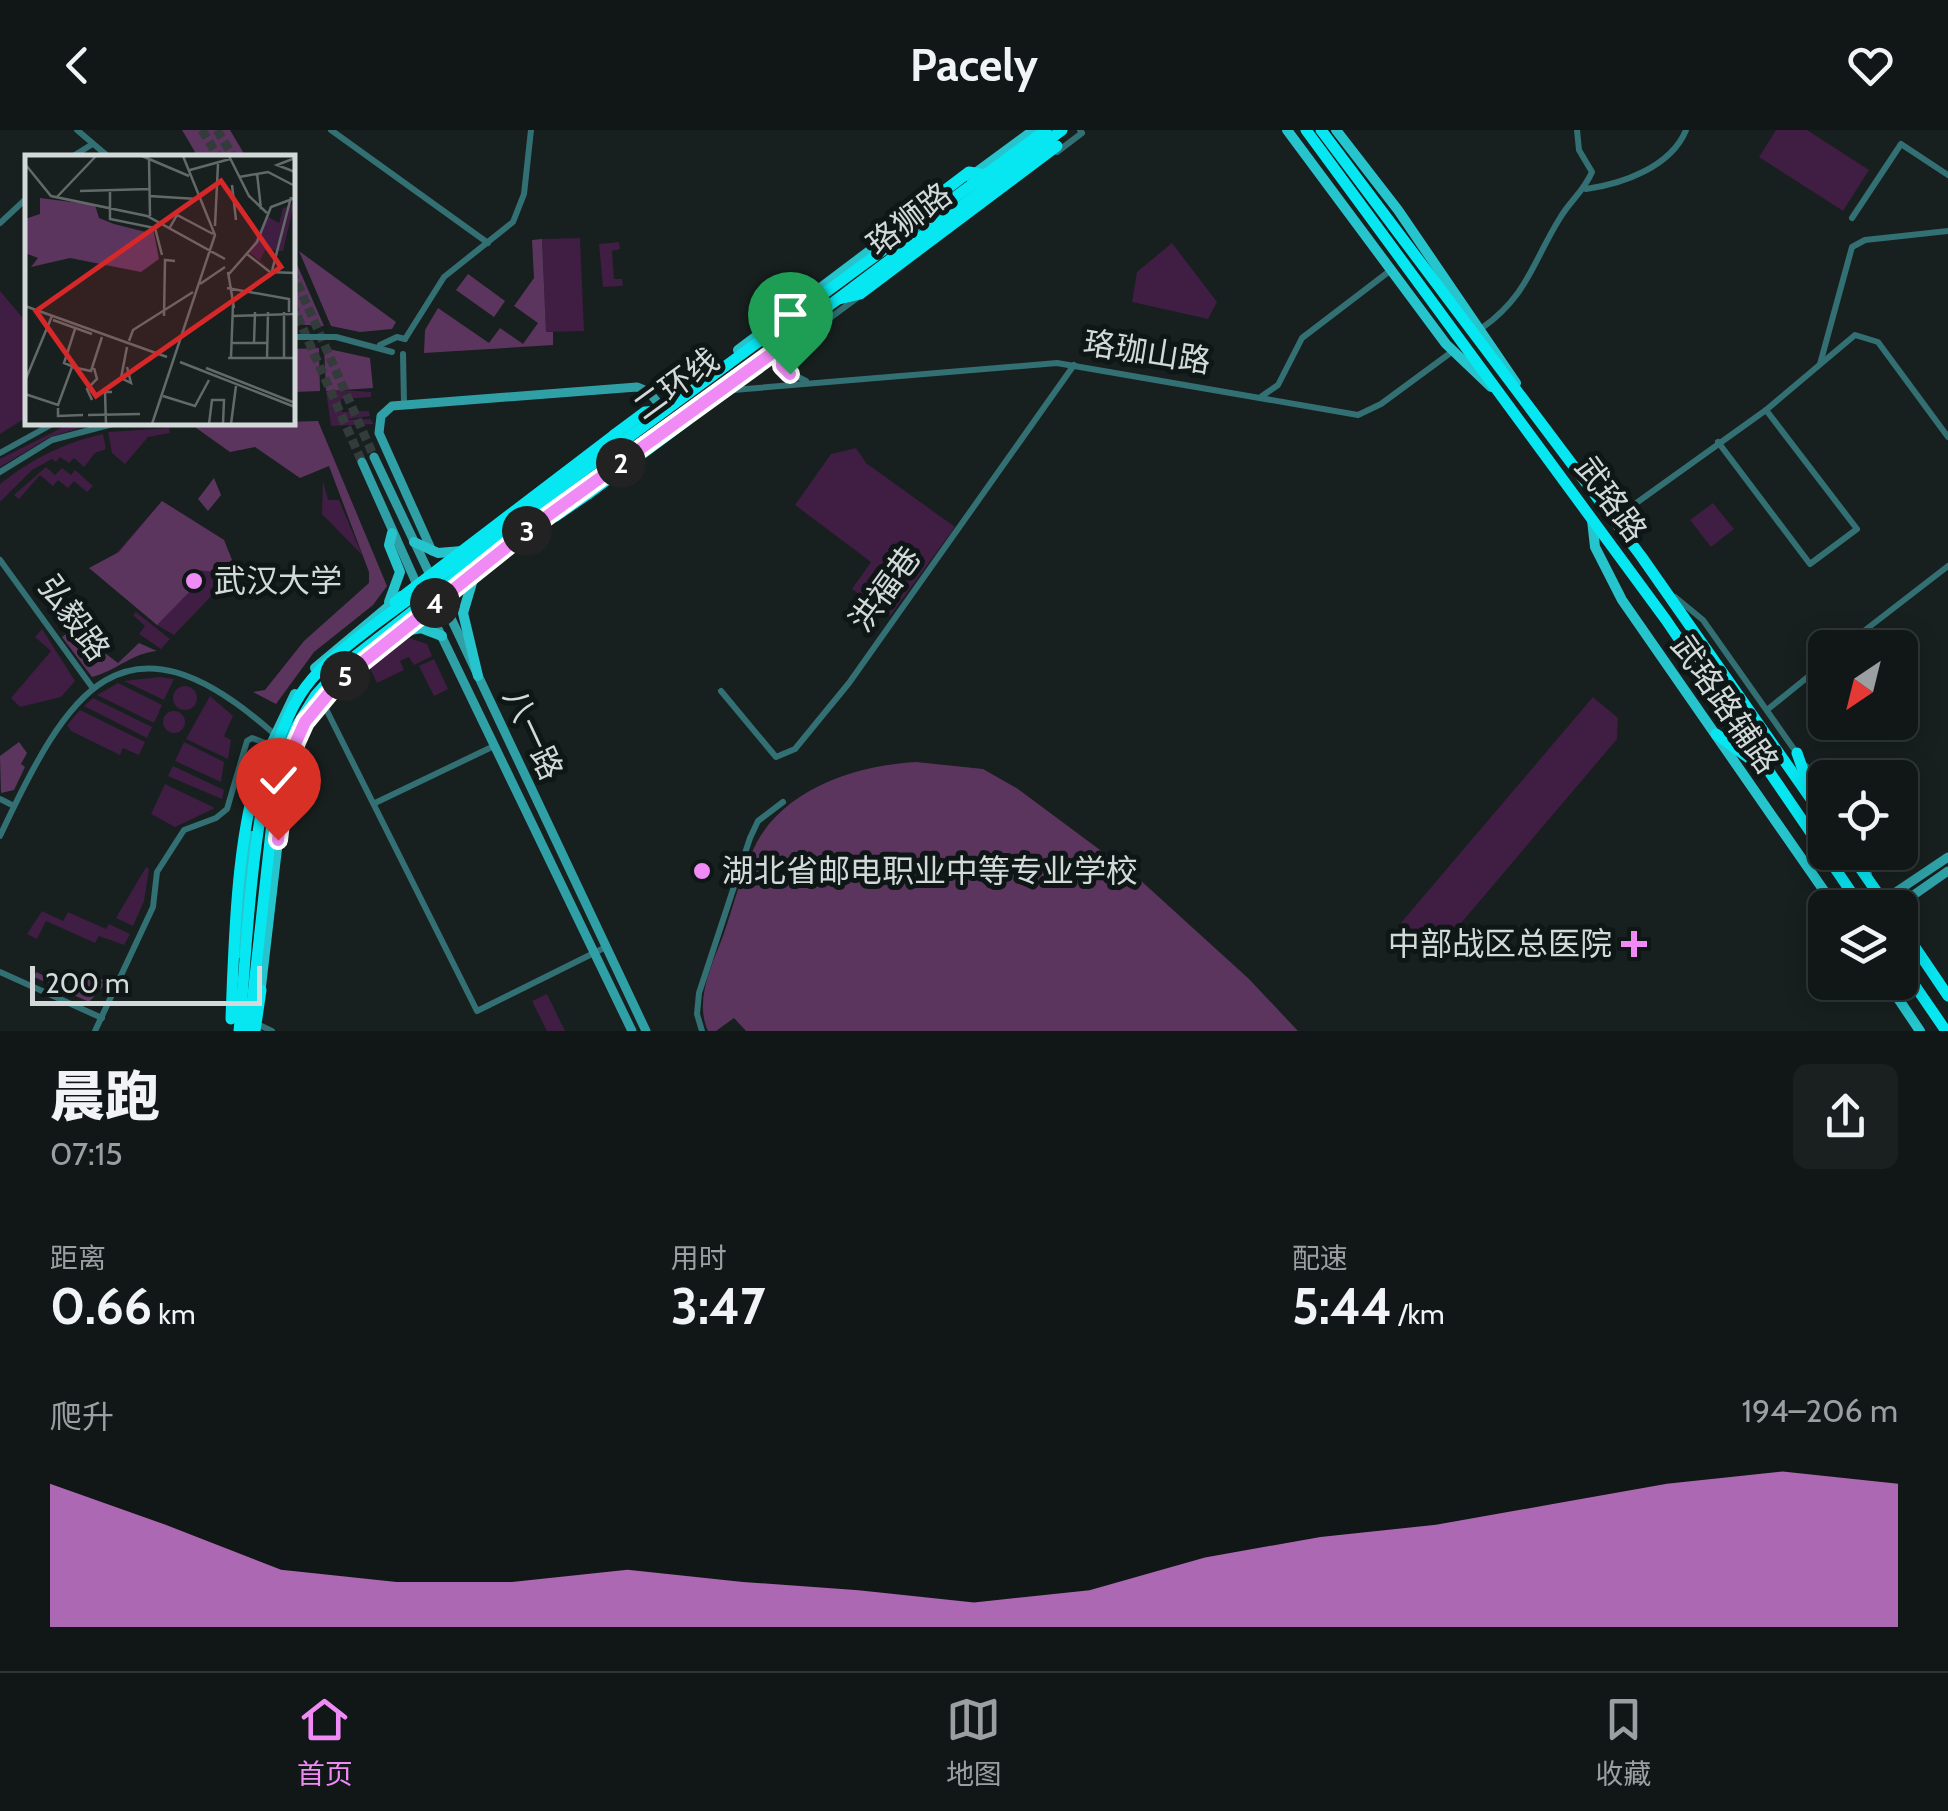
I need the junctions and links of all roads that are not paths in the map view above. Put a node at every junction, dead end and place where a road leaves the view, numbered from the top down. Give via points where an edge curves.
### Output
1 (77, 130) edge
2 (331, 130) edge
3 (532, 130) edge
4 (1034, 130) edge
5 (1046, 130) edge
6 (1067, 130) edge
7 (1080, 130) edge
8 (1287, 130) edge
9 (1306, 130) edge
10 (1320, 130) edge
11 (1336, 130) edge
12 (1577, 130) edge
13 (1686, 130) edge
14 (90, 145) junction
15 (107, 154) edge
16 (75, 155) edge
17 (1948, 175) edge
18 (986, 176) junction
19 (1584, 190) junction
20 (25, 200) edge
21 (1852, 218) dead end
22 (0, 223) edge
23 (1948, 231) edge
24 (891, 236) junction
25 (488, 244) junction
26 (1391, 270) junction
27 (839, 300) junction
28 (1482, 328) junction
29 (295, 337) edge
30 (404, 339) junction
31 (782, 350) junction
32 (396, 351) junction
33 (1453, 352) junction
34 (761, 357) junction
35 (1074, 365) junction
36 (1820, 365) junction
37 (812, 383) junction
38 (720, 391) junction
39 (1261, 396) junction
40 (1504, 399) junction
41 (403, 403) junction
42 (1529, 405) junction
43 (661, 409) junction
44 (1766, 410) junction
45 (51, 425) edge
46 (107, 425) edge
47 (1948, 437) edge
48 (1718, 442) junction
49 (0, 454) edge
50 (374, 457) tunnel mouth
51 (362, 462) tunnel mouth
52 (0, 472) edge
53 (542, 519) junction
54 (1614, 519) junction
55 (1592, 520) junction
56 (392, 534) junction
57 (414, 542) junction
58 (432, 551) junction
59 (463, 551) junction
60 (0, 560) edge
61 (1948, 566) edge
62 (477, 569) junction
63 (430, 575) junction
64 (416, 585) junction
65 (1664, 588) junction
66 (442, 598) junction
67 (387, 606) junction
68 (428, 608) junction
69 (378, 622) junction
70 (1865, 630) edge
71 (399, 632) junction
72 (442, 636) junction
73 (478, 676) junction
74 (1808, 677) edge
75 (92, 687) junction
76 (721, 691) dead end
77 (322, 701) junction
78 (1767, 710) junction
79 (286, 721) junction
80 (1716, 734) junction
81 (271, 739) junction
82 (494, 746) junction
83 (1797, 753) junction
84 (1808, 769) edge
85 (1771, 774) junction
86 (1808, 785) edge
87 (1808, 796) edge
88 (0, 799) edge
89 (783, 802) dead end
90 (374, 803) junction
91 (14, 806) junction
92 (0, 836) edge
93 (1948, 857) edge
94 (248, 858) junction
95 (276, 860) junction
96 (1862, 870) edge
97 (1868, 870) edge
98 (1948, 871) edge
99 (1872, 884) junction
100 (1824, 890) edge
101 (1850, 890) edge
102 (1876, 890) edge
103 (1906, 890) edge
104 (1914, 890) edge
105 (606, 947) junction
106 (1918, 952) edge
107 (593, 953) junction
108 (0, 972) edge
109 (260, 990) joint
110 (1918, 990) edge
111 (1948, 996) edge
112 (1899, 1000) edge
113 (102, 1018) junction
114 (231, 1025) edge
115 (254, 1029) edge
116 (95, 1031) edge
117 (239, 1031) edge
118 (272, 1031) edge
119 (632, 1031) edge
120 (646, 1031) edge
121 (702, 1031) edge
122 (1920, 1031) edge
123 (1946, 1031) edge

1 - 14 street
2 - 25 street
3 - 25 street via 517,214
4 - 24 main road, 珞狮路
5 - 18 highway, 二环线
6 - 27 highway, 二环线
6 - 27 highway, bridge via 1056,146 860,294
6 - 31 main road, 珞狮路
7 - 31 street
8 - 26 main road
9 - 40 highway, 武珞路
10 - 42 highway, 武珞路
11 - 28 main road
12 - 19 street via 1592,172
13 - 19 street via 1648,169
14 - 15 street
14 - 16 street
17 - 21 street via 1901,144
18 - 24 highway, bridge via 969,172
18 - 69 highway, 二环线, bridge
19 - 28 street via 1556,224 1524,289
20 - 22 street
23 - 36 street via 1865,240 1852,248
24 - 43 main road, 珞狮路
25 - 30 street via 444,277
26 - 33 main road
26 - 39 street via 1302,338 1278,385
27 - 34 highway, 二环线
28 - 42 main road
29 - 32 street via 326,336
30 - 32 street via 408,346
30 - 32 street via 394,338
31 - 37 street via 784,370
31 - 38 main road, 珞狮路
32 - 41 street
33 - 39 street, 珞珈山路 via 1358,415
33 - 40 main road
34 - 53 highway, bridge via 747,375 588,494
34 - 115 highway, 二环线, bridge via 480,559 354,656 315,696 277,777
35 - 37 street, 珞珈山路
35 - 39 street, 珞珈山路
35 - 76 street, 洪福巷 via 792,752 776,757
36 - 44 street
36 - 47 street via 1855,335 1873,338
37 - 38 street, 珞珈山路
38 - 53 main road, 珞狮路
40 - 55 highway, 武珞路
41 - 43 main road via 637,387
41 - 58 main road via 382,414 379,433
42 - 54 highway, 武珞路
43 - 59 main road, 珞狮路
43 - 69 highway, bridge via 645,412 434,569
44 - 48 street
44 - 48 street via 1856,529 1810,564
45 - 49 street
46 - 52 street via 60,436
48 - 54 street
50 - 57 main road, 八一路
51 - 56 main road, 八一路
53 - 62 main road, 珞狮路
54 - 65 highway, 武珞路
55 - 80 main road, 武珞路辅路 via 1609,579
55 - 85 highway, 武珞路
56 - 64 main road, 八一路
56 - 67 main road via 400,572
57 - 58 main road
57 - 63 main road, 八一路
58 - 59 main road
59 - 63 main road, 珞狮路
60 - 75 street, 弘毅路
61 - 70 street
62 - 66 main road, 珞狮路
62 - 73 main road via 463,613
63 - 64 main road, 珞狮路
63 - 66 main road, 八一路
64 - 67 main road, 珞狮路
64 - 68 main road, 八一路
65 - 78 street via 1703,620
65 - 87 highway, 武珞路
66 - 68 main road, 珞狮路
66 - 73 main road, 八一路
67 - 81 main road, 珞狮路 via 321,662
68 - 71 main road, 珞狮路
68 - 72 main road, 八一路
69 - 79 highway, 二环线, bridge via 313,678
71 - 72 main road via 421,628
71 - 77 main road, 珞狮路
72 - 82 main road, 八一路
73 - 105 main road, 八一路
74 - 78 street
75 - 81 street, 弘毅路 via 132,669 170,668 234,701
75 - 91 street via 50,736
77 - 90 street
77 - 95 main road, 珞狮路 via 293,749
78 - 83 street
79 - 114 highway, bridge via 262,760 253,796 235,913
79 - 117 highway, 二环线, bridge via 265,786
80 - 85 highway
80 - 100 main road, 武珞路辅路
81 - 94 main road
81 - 113 street via 247,741 231,802 216,818 180,833 157,872 154,903
82 - 90 street
82 - 107 main road, 八一路
83 - 84 street
83 - 86 highway
85 - 101 highway, 武珞路
88 - 91 street
89 - 121 street via 758,821 750,838 699,992
90 - 107 street via 478,1011
91 - 92 street
93 - 103 main road
94 - 95 main road
94 - 114 main road
95 - 109 main road, 珞狮路
96 - 99 highway
97 - 99 street
98 - 104 main road
99 - 102 highway
105 - 107 street
105 - 120 main road, 八一路
106 - 111 highway
107 - 119 main road, 八一路
108 - 113 street
109 - 115 highway, bridge
110 - 123 highway
112 - 122 main road
113 - 116 street
115 - 118 street

